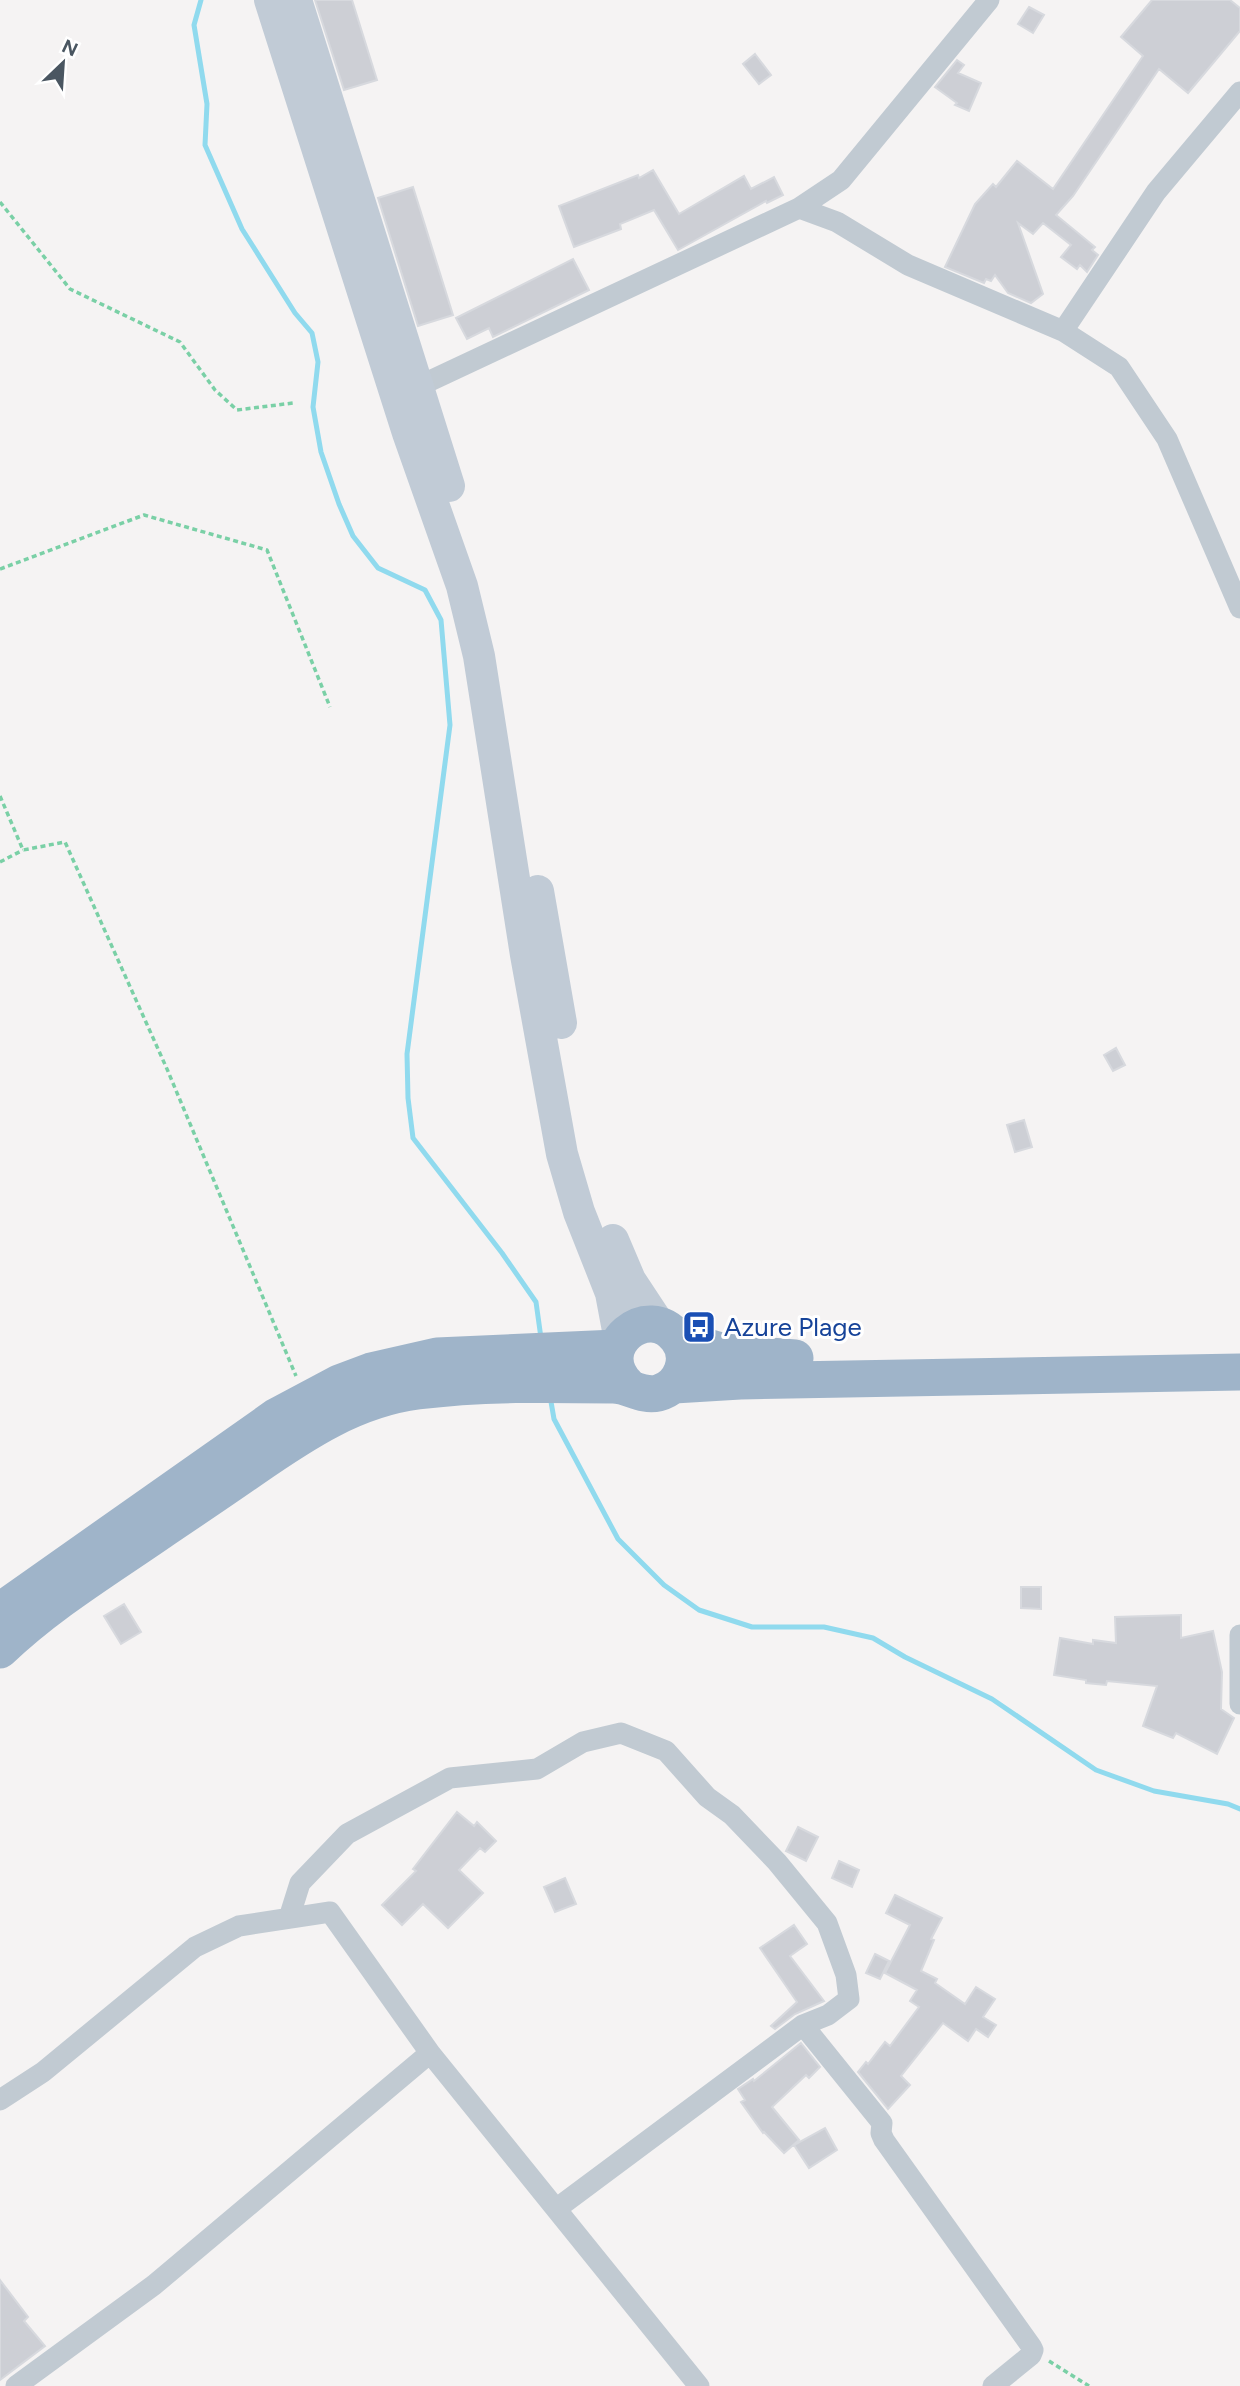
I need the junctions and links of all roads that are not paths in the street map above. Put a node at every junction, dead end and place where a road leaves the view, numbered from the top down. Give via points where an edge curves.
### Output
1 (270, 0) edge
2 (296, 0) edge
3 (989, 0) edge
4 (1240, 92) edge
5 (799, 208) junction
6 (1063, 331) junction
7 (417, 387) junction
8 (1240, 608) edge
9 (669, 1332) junction
10 (1240, 1349) edge
11 (604, 1356) junction
12 (511, 1368) junction
13 (1240, 1371) edge
14 (674, 1385) junction
15 (0, 1611) edge
16 (1240, 1635) edge
17 (0, 1650) edge
18 (1240, 1704) edge
19 (289, 1918) junction
20 (803, 2025) junction
21 (430, 2053) junction
22 (0, 2100) edge
23 (556, 2209) junction
24 (16, 2386) edge
25 (699, 2386) edge
26 (993, 2386) edge

1 - 11 main road via 408,433 462,586 479,656 562,1154 611,1293
2 - 7 main road
3 - 5 street via 841,180
4 - 6 street via 1156,192
5 - 6 street via 836,222 908,265
5 - 7 street
6 - 8 street via 1119,367 1167,439
7 - 9 main road via 486,601 586,1162 623,1265 641,1299
9 - 10 highway via 724,1352 773,1358
9 - 11 highway via 648,1324 635,1328
9 - 14 highway via 684,1357
11 - 12 highway
11 - 14 highway via 634,1390 659,1393
12 - 15 highway via 437,1356 370,1371 308,1398
12 - 17 highway via 390,1396 338,1415 45,1611
13 - 14 highway
16 - 18 street
19 - 20 street via 300,1883 347,1834 450,1777 537,1769 583,1742 621,1733 666,1751 707,1797 732,1815 777,1862 827,1923 846,1975 849,1999 828,2015
19 - 21 street via 330,1912
19 - 22 street via 240,1926 195,1947 43,2072
20 - 23 street
20 - 26 street via 882,2123 884,2140 1033,2350
21 - 23 street
21 - 24 street via 154,2285
23 - 25 street

